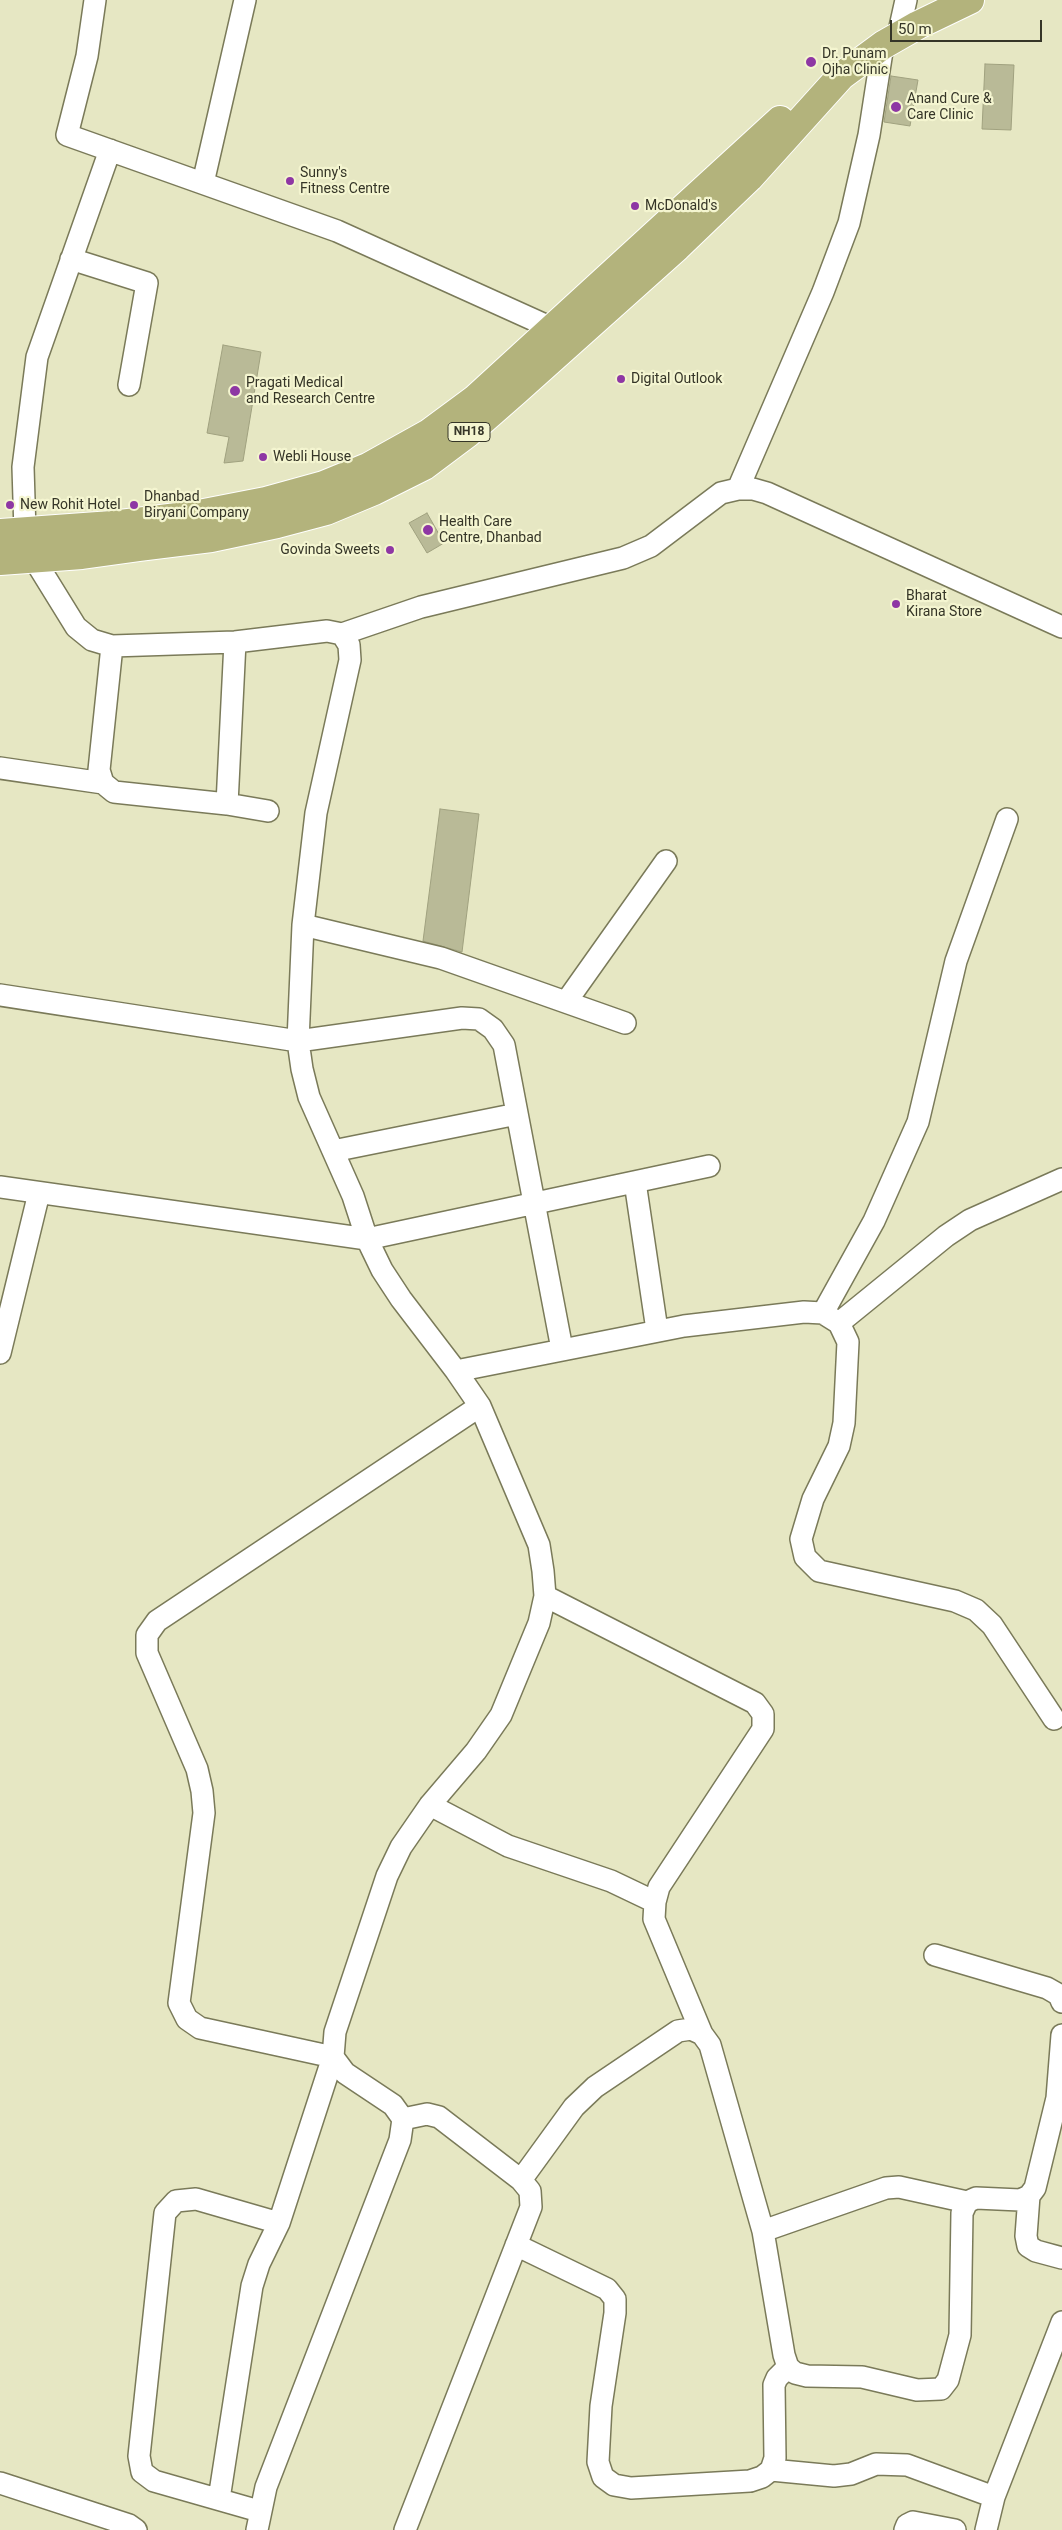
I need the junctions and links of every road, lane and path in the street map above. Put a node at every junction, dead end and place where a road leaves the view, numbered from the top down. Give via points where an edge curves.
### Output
1 (95, 0) edge
2 (245, 0) edge
3 (906, 0) edge
4 (970, 0) edge
5 (890, 41) junction
6 (110, 150) junction
7 (203, 183) junction
8 (71, 259) junction
9 (564, 334) junction
10 (128, 385) dead end
11 (738, 489) junction
12 (12, 533) edge
13 (34, 559) junction
14 (0, 561) edge
15 (1062, 627) edge
16 (342, 634) junction
17 (235, 642) junction
18 (112, 646) junction
19 (0, 768) edge
20 (103, 784) junction
21 (227, 804) junction
22 (268, 811) dead end
23 (1007, 819) dead end
24 (666, 862) dead end
25 (303, 925) junction
26 (0, 995) edge
27 (566, 1002) junction
28 (625, 1023) dead end
29 (298, 1041) junction
30 (518, 1114) junction
31 (333, 1151) junction
32 (709, 1166) dead end
33 (1062, 1179) edge
34 (635, 1182) junction
35 (0, 1188) edge
36 (39, 1193) junction
37 (535, 1203) junction
38 (367, 1239) junction
39 (831, 1318) junction
40 (657, 1330) junction
41 (562, 1349) junction
42 (0, 1353) edge
43 (456, 1371) junction
44 (480, 1406) junction
45 (544, 1596) junction
46 (1054, 1720) dead end
47 (430, 1805) junction
48 (655, 1902) junction
49 (935, 1955) dead end
50 (1062, 2002) edge
51 (702, 2034) junction
52 (1062, 2035) edge
53 (334, 2057) junction
54 (403, 2119) junction
55 (521, 2180) junction
56 (1029, 2196) junction
57 (967, 2202) junction
58 (279, 2223) junction
59 (763, 2231) junction
60 (516, 2245) junction
61 (1062, 2258) edge
62 (1062, 2322) edge
63 (1055, 2362) edge
64 (788, 2366) junction
65 (771, 2470) junction
66 (0, 2483) edge
67 (994, 2497) junction
68 (219, 2499) junction
69 (258, 2520) edge
70 (88, 2521) edge
71 (136, 2530) edge
72 (405, 2530) edge
73 (905, 2530) edge
74 (955, 2530) edge
75 (986, 2530) edge

1 - 6 street via 87,56 67,135
2 - 7 street
3 - 5 street
4 - 5 highway, NH18
5 - 9 highway, NH18 via 841,76 826,91 790,111
5 - 11 street via 849,223
6 - 7 street
6 - 8 street
7 - 9 street via 336,231
8 - 10 street via 147,283
8 - 12 street via 37,357
9 - 12 highway, NH18 via 429,433 368,466 324,484 266,501 194,515
9 - 13 highway, NH18 via 468,434 424,466 374,491 285,522 211,538
11 - 15 street via 767,493
11 - 16 street via 721,493 651,546 623,558 420,607
13 - 14 highway, NH18
13 - 18 street via 76,627 92,640
16 - 17 street via 327,631
16 - 25 street via 349,645 350,660 316,813
17 - 18 street
17 - 21 street
18 - 20 street via 99,770
19 - 20 street
20 - 21 street via 114,792
21 - 22 street
23 - 39 street via 956,961 914,1130
24 - 27 street
25 - 27 street via 441,958
25 - 29 street
26 - 29 street
27 - 28 street
29 - 30 street via 462,1018 479,1019 493,1028 504,1045
29 - 31 street via 309,1097
30 - 31 street
30 - 37 street
31 - 38 street
32 - 34 street
33 - 39 street via 970,1220
34 - 37 street
34 - 40 street
35 - 36 street
36 - 38 street
36 - 42 street
37 - 38 street
37 - 41 street
38 - 43 street via 401,1299
39 - 40 street via 804,1312
39 - 46 street via 848,1342 844,1424 839,1446 813,1499 801,1539 805,1558 819,1571 955,1601 976,1610 992,1625
40 - 41 street
41 - 43 street
43 - 44 street
44 - 45 street via 538,1545
44 - 53 street via 157,1621 147,1635 147,1653 197,1769 204,1813 179,2004 187,2018 200,2028
45 - 47 street via 539,1622 501,1715 476,1751
45 - 48 street via 756,1703 763,1714 763,1729 660,1887
47 - 48 street via 508,1846 611,1881
47 - 53 street via 401,1847 387,1876 335,2032
48 - 51 street via 654,1919
49 - 50 street via 1047,1988 1059,1995
51 - 55 street via 691,2029 678,2031 595,2087 574,2107
51 - 59 street via 710,2045
52 - 56 street via 1057,2098 1035,2188
53 - 54 street via 346,2073 393,2105
53 - 58 street
54 - 55 street via 427,2114 439,2117
54 - 69 street via 400,2140 266,2487
55 - 60 street via 530,2191 531,2207
56 - 57 street via 1020,2200 976,2198
56 - 61 street via 1028,2246 1036,2252
57 - 59 street via 899,2187 886,2188
57 - 64 street via 962,2213 960,2336 948,2380 941,2389 917,2390 862,2377 807,2376 795,2373
58 - 68 street via 252,2286
58 - 68 street via 196,2199 176,2201 165,2213 139,2456 142,2472 154,2481
59 - 64 street
60 - 65 street via 607,2289 615,2299 601,2406 598,2462 603,2477 614,2485 631,2488 750,2481
60 - 72 street
62 - 63 street
63 - 67 street
64 - 65 street via 774,2386 775,2458
65 - 67 street via 834,2476 851,2474 876,2464 907,2465
66 - 70 street
67 - 75 street
68 - 69 street
70 - 71 street via 129,2525
73 - 74 street via 913,2522

